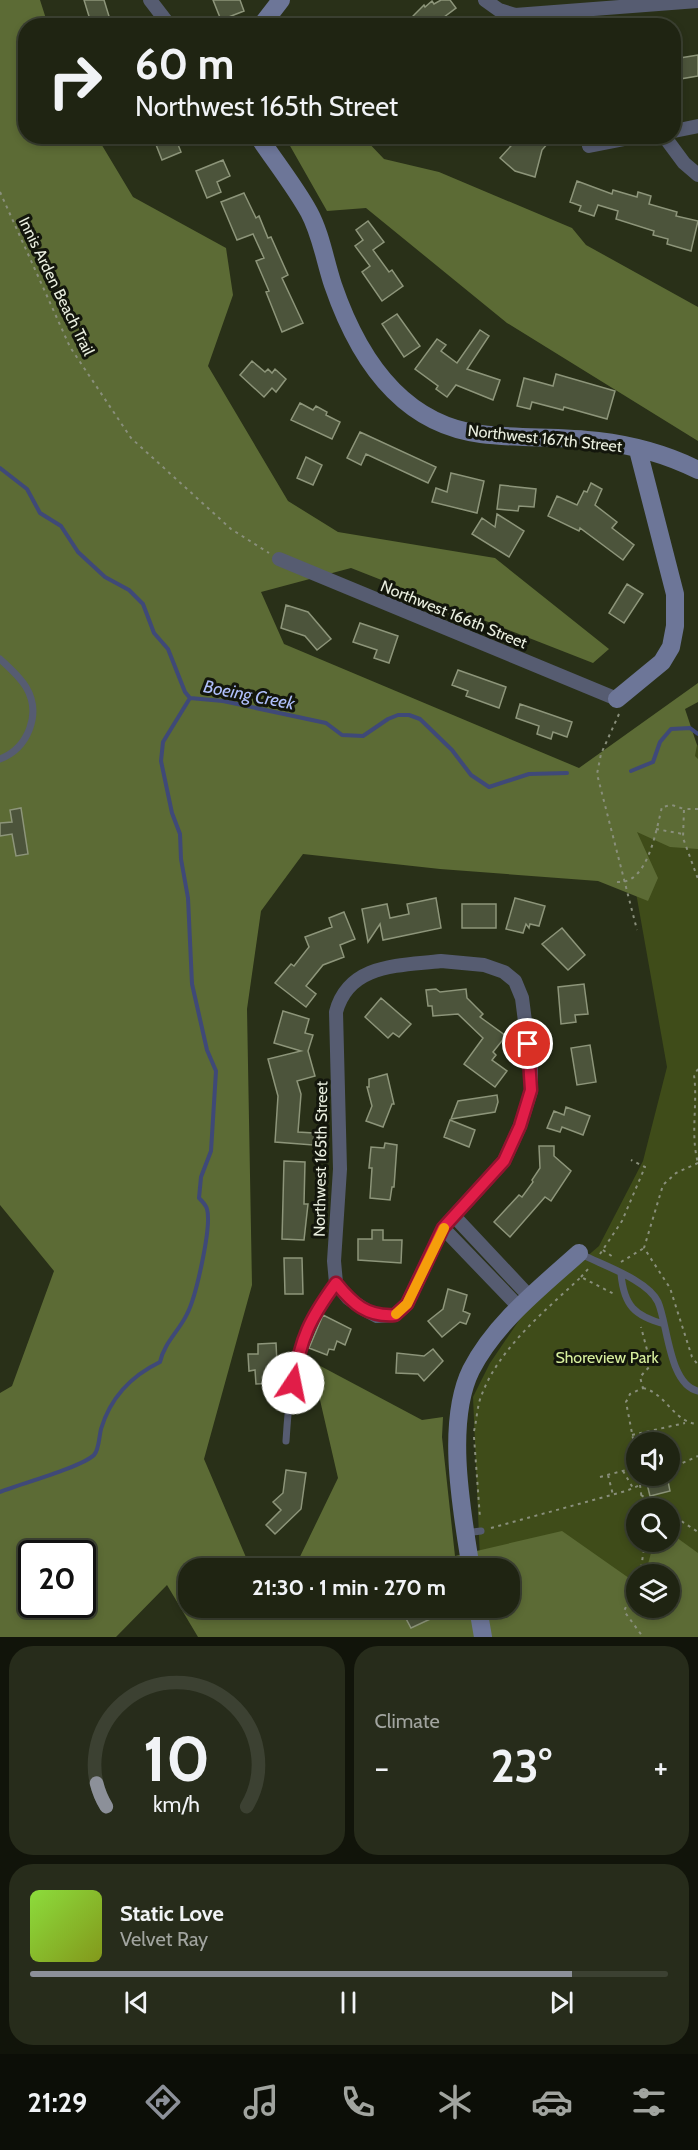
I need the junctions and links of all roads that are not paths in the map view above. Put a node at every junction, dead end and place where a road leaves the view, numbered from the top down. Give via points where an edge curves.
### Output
1 (150, 0) edge
2 (281, 0) edge
3 (485, 0) edge
4 (698, 1) edge
5 (164, 18) edge
6 (267, 18) edge
7 (698, 126) edge
8 (681, 130) edge
9 (263, 144) edge
10 (599, 144) edge
11 (670, 144) edge
12 (589, 146) dead end
13 (698, 175) edge
14 (638, 450) junction
15 (698, 470) edge
16 (279, 559) road end
17 (0, 659) edge
18 (617, 699) joint
19 (0, 759) edge
20 (454, 1216) junction
21 (443, 1228) junction
22 (579, 1253) joint
23 (618, 1273) junction
24 (336, 1283) junction
25 (525, 1302) junction
26 (664, 1324) junction
27 (698, 1391) edge
28 (286, 1441) dead end
29 (472, 1558) edge
30 (480, 1618) edge
31 (483, 1637) edge

1 - 5 street
2 - 6 street
3 - 4 street via 515,15
7 - 8 street
9 - 14 street, Northwest 167th Street via 309,211 337,294 365,358 414,409 444,425 478,434 599,441
10 - 12 street
11 - 13 street
14 - 15 street, Northwest 167th Street via 674,458
14 - 18 street via 675,594 675,626 671,646 662,662
16 - 18 street, Northwest 166th Street
17 - 19 lane via 27,688 32,708 30,730 21,746
20 - 21 street
20 - 24 street, Northwest 165th Street via 504,1161 520,1126 531,1090 522,998 515,981 484,965 441,961 385,968 352,982 340,997 336,1012 340,1169
20 - 25 street
21 - 24 street via 407,1304 395,1315 377,1316 364,1309
21 - 25 street
22 - 23 lane
22 - 25 street
23 - 26 lane via 648,1288 658,1301
23 - 26 lane via 631,1308 645,1319
24 - 28 lane via 316,1310 301,1343
25 - 29 street via 490,1340 471,1371 462,1399 456,1436 473,1532
26 - 27 lane via 677,1375
30 - 31 street

